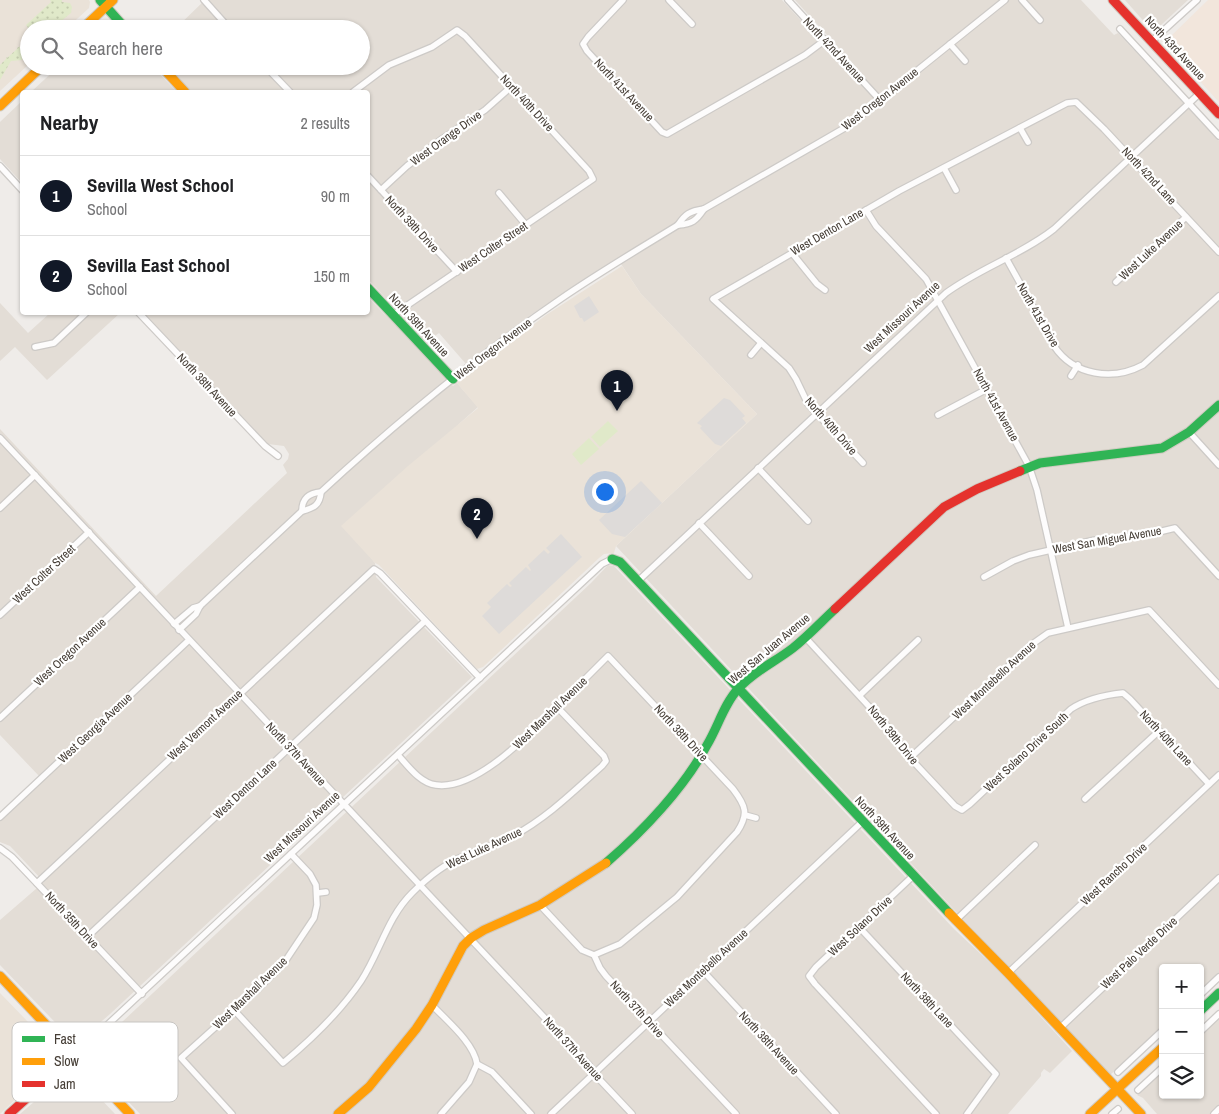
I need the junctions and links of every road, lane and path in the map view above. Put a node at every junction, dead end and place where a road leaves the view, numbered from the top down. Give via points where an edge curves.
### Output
1 (204, 0) edge
2 (623, 0) edge
3 (669, 0) edge
4 (788, 0) edge
5 (1005, 0) edge
6 (1022, 0) edge
7 (1114, 0) edge
8 (1197, 0) edge
9 (106, 2) edge
10 (90, 20) edge
11 (119, 20) edge
12 (222, 20) edge
13 (1040, 20) dead end
14 (692, 24) dead end
15 (1120, 29) dead end
16 (825, 40) junction
17 (1152, 41) junction
18 (950, 44) junction
19 (965, 61) dead end
20 (33, 75) edge
21 (169, 75) edge
22 (274, 75) edge
23 (512, 86) junction
24 (183, 90) edge
25 (288, 90) edge
26 (356, 90) edge
27 (1200, 93) junction
28 (880, 100) junction
29 (1076, 102) joint
30 (1189, 104) junction
31 (0, 106) edge
32 (1219, 114) edge
33 (1020, 128) junction
34 (1219, 136) edge
35 (1028, 142) dead end
36 (1132, 158) junction
37 (0, 166) edge
38 (944, 168) junction
39 (370, 178) edge
40 (593, 179) joint
41 (20, 188) edge
42 (381, 190) junction
43 (956, 190) dead end
44 (499, 193) dead end
45 (704, 209) junction
46 (866, 210) junction
47 (1186, 217) junction
48 (526, 225) junction
49 (678, 225) junction
50 (1219, 252) edge
51 (792, 253) junction
52 (1006, 258) junction
53 (457, 272) junction
54 (1116, 282) dead end
55 (370, 290) edge
56 (825, 290) dead end
57 (1219, 296) edge
58 (712, 299) joint
59 (938, 300) junction
60 (84, 315) edge
61 (141, 315) edge
62 (393, 315) junction
63 (761, 343) junction
64 (35, 347) dead end
65 (751, 355) dead end
66 (1078, 365) junction
67 (1071, 376) dead end
68 (453, 379) junction
69 (987, 389) junction
70 (1219, 404) edge
71 (817, 414) junction
72 (938, 415) dead end
73 (1189, 432) junction
74 (0, 438) edge
75 (278, 456) dead end
76 (864, 463) dead end
77 (1219, 465) edge
78 (1029, 466) junction
79 (758, 468) junction
80 (35, 475) junction
81 (321, 492) junction
82 (0, 508) edge
83 (302, 511) junction
84 (808, 521) dead end
85 (699, 523) junction
86 (89, 532) junction
87 (1050, 550) junction
88 (612, 559) joint
89 (749, 576) dead end
90 (1219, 576) edge
91 (984, 577) dead end
92 (638, 581) junction
93 (140, 587) junction
94 (200, 606) junction
95 (0, 615) edge
96 (425, 621) junction
97 (174, 624) junction
98 (1068, 628) junction
99 (179, 630) junction
100 (805, 637) junction
101 (189, 640) junction
102 (918, 640) dead end
103 (608, 656) joint
104 (480, 678) junction
105 (1219, 685) edge
106 (738, 689) junction
107 (239, 693) junction
108 (1123, 693) joint
109 (860, 695) junction
110 (557, 707) junction
111 (0, 708) edge
112 (2, 716) edge
113 (1160, 730) junction
114 (290, 747) junction
115 (398, 755) junction
116 (701, 755) junction
117 (910, 758) junction
118 (1219, 775) edge
119 (1209, 784) junction
120 (434, 785) junction
121 (433, 792) dead end
122 (1084, 799) dead end
123 (345, 805) junction
124 (962, 810) joint
125 (745, 815) junction
126 (0, 817) edge
127 (756, 818) dead end
128 (862, 822) junction
129 (1035, 845) dead end
130 (0, 848) edge
131 (291, 854) junction
132 (913, 876) junction
133 (1219, 878) edge
134 (37, 883) junction
135 (421, 885) junction
136 (326, 892) dead end
137 (318, 893) junction
138 (540, 905) junction
139 (955, 921) junction
140 (859, 927) junction
141 (87, 937) junction
142 (471, 938) junction
143 (594, 956) junction
144 (703, 971) junction
145 (1008, 973) junction
146 (0, 976) edge
147 (1219, 977) edge
148 (1204, 991) edge
149 (1219, 993) edge
150 (142, 994) junction
151 (1204, 994) edge
152 (1212, 1000) junction
153 (432, 1006) junction
154 (1202, 1009) edge
155 (234, 1010) junction
156 (1219, 1014) edge
157 (43, 1022) edge
158 (111, 1022) edge
159 (649, 1022) junction
160 (1204, 1028) edge
161 (1059, 1029) junction
162 (1159, 1034) edge
163 (1159, 1051) edge
164 (477, 1064) junction
165 (1159, 1071) edge
166 (1118, 1072) dead end
167 (595, 1073) junction
168 (1117, 1090) junction
169 (1138, 1090) dead end
170 (22, 1102) edge
171 (119, 1102) edge
172 (1118, 1109) dead end
173 (1219, 1109) edge
174 (9, 1114) edge
175 (130, 1114) edge
176 (232, 1114) edge
177 (338, 1114) edge
178 (441, 1114) edge
179 (531, 1114) edge
180 (551, 1114) edge
181 (632, 1114) edge
182 (736, 1114) edge
183 (836, 1114) edge
184 (936, 1114) edge
185 (967, 1114) edge
186 (1090, 1114) edge
187 (1112, 1114) edge
188 (1141, 1114) edge
189 (1214, 1114) edge

1 - 12 street
2 - 16 street, North 41st Avenue via 583,44 667,134 805,55
3 - 14 street
4 - 16 street, North 42nd Avenue
5 - 18 street, West Oregon Avenue
6 - 13 street
7 - 17 street, North 43rd Avenue
8 - 17 street
9 - 10 street
9 - 11 street
15 - 30 street
16 - 28 street, North 42nd Avenue
17 - 27 street, North 43rd Avenue
18 - 19 street
18 - 28 street, West Oregon Avenue
20 - 31 street
21 - 24 street
22 - 25 street
23 - 26 street, North 40th Drive via 457,30 432,48 389,65
23 - 40 street, North 40th Drive
23 - 42 street, West Orange Drive via 485,110 407,166
27 - 30 street, West Missouri Avenue
27 - 32 street, North 43rd Avenue
28 - 45 street, West Oregon Avenue via 848,126
29 - 33 street, West Denton Lane via 1067,103
29 - 36 street, North 42nd Lane
30 - 34 street
30 - 36 street, West Missouri Avenue
33 - 35 street
33 - 38 street, West Denton Lane
36 - 47 street, North 42nd Lane
36 - 52 street, West Missouri Avenue via 1054,229
37 - 41 street
38 - 43 street
38 - 46 street, West Denton Lane
39 - 42 street, North 39th Drive
40 - 48 street, West Colter Street
42 - 53 street, North 39th Drive
44 - 48 street
45 - 49 street, West Oregon Avenue via 684,215
45 - 49 street, West Oregon Avenue via 697,220
46 - 51 street, West Denton Lane
46 - 59 street, North 41st Avenue via 876,226 922,273
47 - 50 street, North 42nd Lane
47 - 54 street, West Luke Avenue
48 - 53 street, West Colter Street
49 - 68 street, West Oregon Avenue via 563,297
51 - 56 street
51 - 58 street, West Denton Lane
52 - 59 street, West Missouri Avenue via 959,284
52 - 66 street, North 41st Drive via 1054,346 1070,362
53 - 62 street, West Colter Street
55 - 62 street, North 39th Avenue
57 - 66 street, North 41st Drive via 1143,365 1130,372 1096,373
58 - 63 street, North 40th Drive
59 - 69 street, North 41st Avenue
59 - 71 street, West Missouri Avenue
60 - 64 street via 54,344
61 - 75 street, North 38th Avenue via 264,446
62 - 68 street, North 39th Avenue
63 - 65 street
63 - 71 street, North 40th Drive via 792,372 805,400
66 - 67 street
68 - 81 street, West Oregon Avenue
69 - 72 street
69 - 78 street, North 41st Avenue
70 - 73 street, West San Juan Avenue
71 - 76 street, North 40th Drive
71 - 79 street, West Missouri Avenue
73 - 77 street
73 - 78 street, West San Juan Avenue via 1162,448
74 - 80 street, North 37th Avenue
78 - 87 street, North 41st Avenue
78 - 100 street, West San Juan Avenue via 977,488 944,507
79 - 84 street
79 - 85 street, West Missouri Avenue
80 - 82 street
80 - 86 street, North 37th Avenue
81 - 83 street, West Oregon Avenue via 319,504
81 - 83 street, West Oregon Avenue via 307,496
83 - 94 street, West Oregon Avenue
85 - 89 street
85 - 92 street, West Missouri Avenue
86 - 93 street, North 37th Avenue
86 - 95 street, West Colter Street
87 - 90 street, West San Miguel Avenue via 1175,528
87 - 91 street, West San Miguel Avenue via 1013,561
87 - 98 street, North 41st Avenue
88 - 92 street, North 39th Avenue via 620,562
88 - 104 street, West Missouri Avenue via 602,564
92 - 106 street, North 39th Avenue
93 - 97 street, North 37th Avenue
93 - 112 street, West Oregon Avenue
94 - 97 street, West Oregon Avenue
94 - 99 street, West Oregon Avenue
96 - 104 street
96 - 107 street, West Vermont Avenue via 374,569
96 - 114 street, West Denton Lane
97 - 99 street, North 37th Avenue
98 - 105 street, West Montebello Avenue via 1149,610
98 - 117 street, West Montebello Avenue via 1048,634 1031,645
99 - 101 street, North 37th Avenue
100 - 106 street, West San Juan Avenue
100 - 109 street, North 39th Drive
101 - 107 street, North 37th Avenue
101 - 126 street, West Georgia Avenue
102 - 109 street
103 - 110 street, West Marshall Avenue
103 - 116 street, North 38th Drive
104 - 115 street, West Missouri Avenue
106 - 116 street, West San Juan Avenue
106 - 128 street, North 39th Avenue
107 - 114 street, North 37th Avenue
107 - 134 street, West Vermont Avenue
108 - 113 street, North 40th Lane
108 - 124 street, West Solano Drive South via 1088,700 1071,709
109 - 117 street, North 39th Drive
110 - 120 street, West Marshall Avenue via 499,760 471,777 444,786
110 - 135 street, West Luke Avenue via 606,761 563,801 526,829 440,868
111 - 112 street
113 - 119 street, North 40th Lane
113 - 122 street
114 - 123 street, North 37th Avenue
114 - 141 street, West Denton Lane
115 - 120 street via 417,775
115 - 123 street, West Missouri Avenue
116 - 125 street, North 38th Drive via 742,800
116 - 138 street, West San Juan Avenue via 668,800 624,848
117 - 124 street, North 39th Drive
118 - 119 street, West Rancho Drive
119 - 145 street, West Rancho Drive
120 - 121 street
123 - 131 street, West Missouri Avenue
123 - 135 street, North 37th Avenue
125 - 127 street
125 - 143 street via 737,832 677,897 620,944
128 - 132 street, North 39th Avenue
128 - 144 street, West Montebello Avenue
129 - 139 street
130 - 134 street, North 35th Drive
131 - 137 street via 310,874
131 - 150 street, West Missouri Avenue
132 - 139 street, North 39th Avenue
132 - 140 street, West Solano Drive
133 - 161 street, West Palo Verde Drive
134 - 141 street, North 35th Drive
135 - 142 street, North 37th Avenue
135 - 155 street, West Luke Avenue via 393,916 362,980 347,1000 322,1028 283,1062
136 - 137 street
137 - 155 street, West Marshall Avenue via 316,912 293,951 266,982
138 - 142 street, West San Juan Avenue
138 - 143 street, North 37th Drive via 582,950
139 - 145 street, North 39th Avenue
140 - 184 street, West Solano Drive via 810,976
140 - 185 street, North 38th Lane via 996,1074
141 - 150 street, North 35th Drive
142 - 153 street, West San Juan Avenue via 463,946
142 - 167 street, North 37th Avenue
143 - 159 street, North 37th Drive via 606,976
144 - 159 street, West Montebello Avenue
144 - 183 street, North 38th Avenue
145 - 161 street, North 39th Avenue
146 - 157 street
147 - 148 street
149 - 152 street
150 - 158 street, West Missouri Avenue
151 - 152 street
152 - 154 street
153 - 164 street via 471,1047
153 - 177 street, West San Juan Avenue via 384,1070
155 - 176 street, West Marshall Avenue via 180,1058
156 - 160 street
159 - 167 street, West Montebello Avenue
159 - 182 street, North 37th Drive
161 - 168 street, North 39th Avenue
162 - 166 street
163 - 168 street
164 - 178 street via 469,1082
164 - 179 street via 492,1072
165 - 169 street
167 - 180 street, West Montebello Avenue
167 - 181 street, North 37th Avenue
168 - 186 street
168 - 188 street, North 39th Avenue
170 - 174 street, West Missouri Avenue
171 - 175 street
172 - 187 street
173 - 189 street

